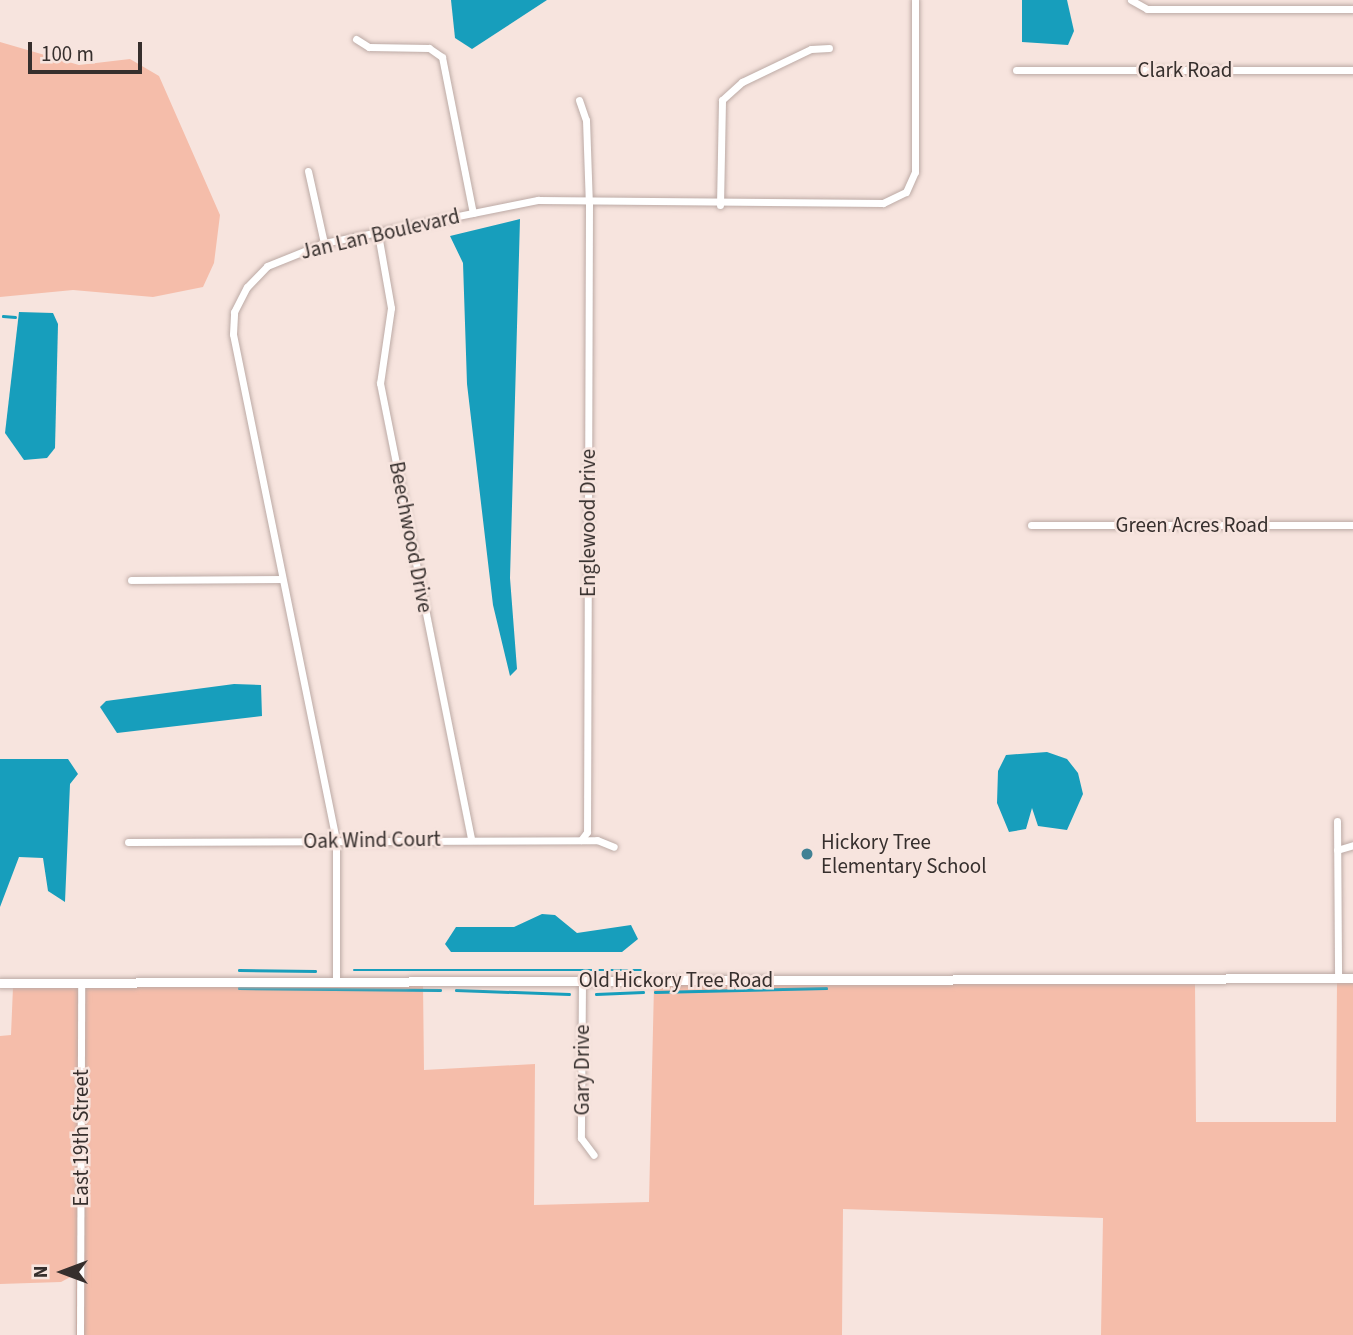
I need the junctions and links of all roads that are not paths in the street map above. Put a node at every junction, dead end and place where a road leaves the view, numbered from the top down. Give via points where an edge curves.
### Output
1 (915, 0) edge
2 (1131, 0) edge
3 (1280, 0) edge
4 (1280, 9) junction
5 (1353, 9) edge
6 (356, 39) dead end
7 (829, 48) dead end
8 (1016, 70) dead end
9 (1353, 70) edge
10 (579, 100) dead end
11 (308, 171) dead end
12 (589, 204) junction
13 (720, 205) junction
14 (473, 214) junction
15 (377, 234) junction
16 (324, 243) junction
17 (1031, 525) dead end
18 (1353, 525) edge
19 (280, 579) junction
20 (131, 580) dead end
21 (1337, 821) dead end
22 (471, 838) junction
23 (336, 840) junction
24 (582, 840) junction
25 (128, 842) dead end
26 (1353, 845) edge
27 (614, 848) dead end
28 (1338, 850) junction
29 (336, 978) junction
30 (1338, 978) junction
31 (1353, 978) edge
32 (582, 981) junction
33 (81, 982) junction
34 (0, 983) edge
35 (594, 1155) dead end
36 (80, 1335) edge

1 - 13 street, Jan Lan Boulevard via 915,172 906,192 883,203
2 - 4 street via 1147,9
3 - 4 street
4 - 5 street
6 - 14 street via 369,47 429,48 442,57
7 - 13 street via 811,49 742,82 722,100
8 - 9 street, Clark Road
10 - 12 street, Englewood Drive via 586,120
11 - 16 street
12 - 13 street, Jan Lan Boulevard
12 - 14 street, Jan Lan Boulevard via 538,201
12 - 24 street, Englewood Drive via 587,832
14 - 15 street, Jan Lan Boulevard
15 - 16 street, Jan Lan Boulevard
15 - 22 street, Beechwood Drive via 391,308 380,383
16 - 19 street, Jan Lan Boulevard via 267,266 234,312 237,360
17 - 18 street, Green Acres Road
19 - 20 street
19 - 23 street, Jan Lan Boulevard
21 - 28 street
22 - 23 street, Oak Wind Court
22 - 24 street, Oak Wind Court
23 - 25 street, Oak Wind Court
23 - 29 street, Jan Lan Boulevard
24 - 27 street, Oak Wind Court
26 - 28 street
28 - 30 street
29 - 32 street, Old Hickory Tree Road
29 - 33 street, Old Hickory Tree Road
30 - 31 street, Old Hickory Tree Road
30 - 32 street, Old Hickory Tree Road
32 - 35 street, Gary Drive via 581,1138
33 - 34 street, Old Hickory Tree Road
33 - 36 street, East 19th Street

